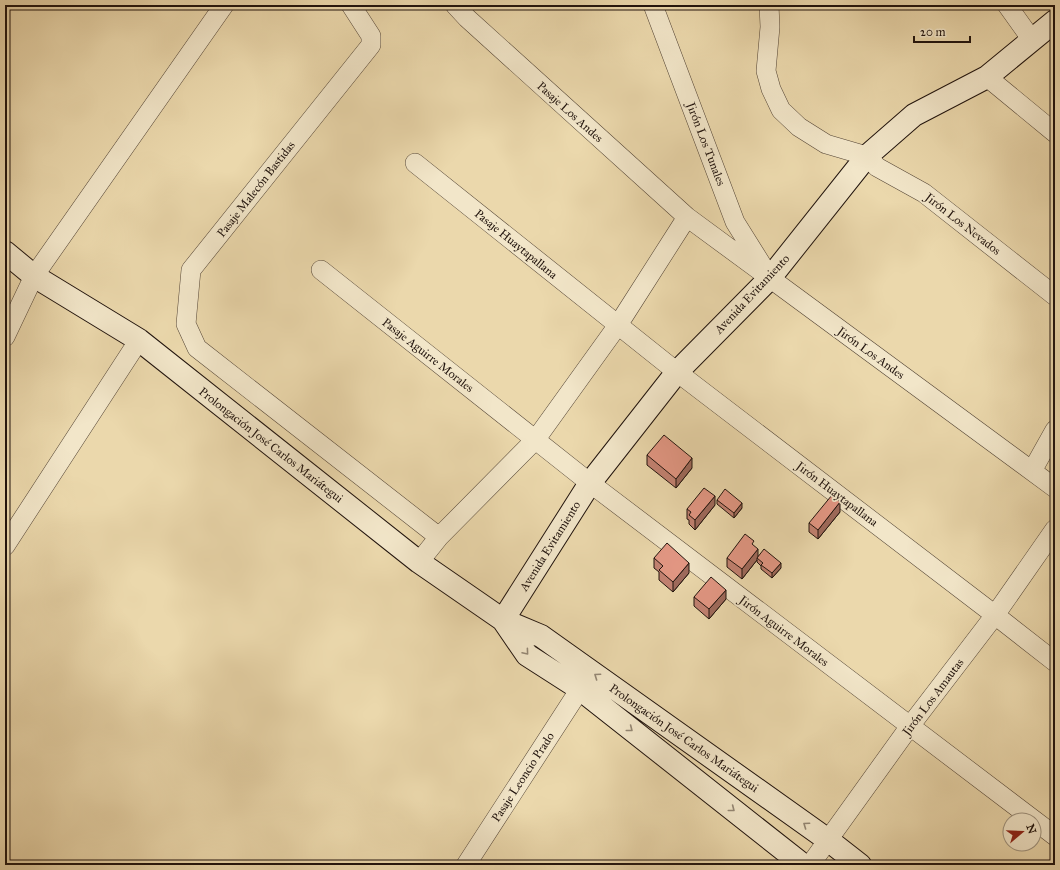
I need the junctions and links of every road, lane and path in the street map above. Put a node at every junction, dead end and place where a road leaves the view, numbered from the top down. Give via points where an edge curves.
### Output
1 (224, 5) edge
2 (351, 5) edge
3 (455, 5) edge
4 (653, 5) edge
5 (769, 5) edge
6 (1007, 5) edge
7 (1055, 21) edge
8 (1032, 40) junction
9 (987, 77) junction
10 (1055, 133) edge
11 (867, 156) junction
12 (415, 164) dead end
13 (687, 217) junction
14 (5, 252) edge
15 (321, 270) dead end
16 (34, 276) junction
17 (770, 278) junction
18 (1055, 296) edge
19 (618, 325) junction
20 (5, 337) edge
21 (139, 340) junction
22 (677, 372) junction
23 (1055, 430) edge
24 (536, 440) junction
25 (1032, 471) junction
26 (590, 483) junction
27 (1055, 488) edge
28 (1055, 529) edge
29 (438, 537) junction
30 (5, 546) edge
31 (419, 562) junction
32 (996, 615) junction
33 (503, 620) junction
34 (1055, 662) edge
35 (580, 689) junction
36 (910, 726) junction
37 (1023, 812) edge
38 (1042, 826) edge
39 (1055, 836) edge
40 (828, 840) junction
41 (466, 865) edge
42 (803, 865) edge
43 (810, 865) edge
44 (860, 865) edge

1 - 16 street
2 - 29 street, Pasaje Malecón Bastidas via 370,36 371,45 192,270 186,324 197,348
3 - 13 street, Pasaje Los Andes
4 - 17 street, Jirón Los Tunales via 736,222
5 - 11 street via 766,71 781,110 799,127 826,144
6 - 8 street
7 - 8 street, Avenida Evitamiento
8 - 9 street, Avenida Evitamiento
9 - 10 street
9 - 11 street, Avenida Evitamiento via 914,115
11 - 17 street, Avenida Evitamiento
11 - 18 street, Jirón Los Nevados via 877,166 924,193
12 - 19 street, Pasaje Huaytapallana
13 - 17 street, Jirón Los Andes
13 - 19 street
14 - 16 street, Prolongación José Carlos Mariátegui
15 - 24 street, Pasaje Aguirre Morales
16 - 20 street
16 - 21 street, Prolongación José Carlos Mariátegui
17 - 22 street, Avenida Evitamiento
17 - 25 street, Jirón Los Andes
19 - 22 street, Jirón Huaytapallana
19 - 24 street
21 - 30 street
21 - 31 street, Prolongación José Carlos Mariátegui
22 - 26 street, Avenida Evitamiento
22 - 32 street, Jirón Huaytapallana
23 - 25 street
24 - 26 street, Jirón Aguirre Morales
24 - 29 street
25 - 27 street, Jirón Los Andes
26 - 33 street, Avenida Evitamiento
26 - 36 street, Jirón Aguirre Morales
28 - 32 street, Jirón Los Amautas
29 - 31 street
31 - 33 street, Prolongación José Carlos Mariátegui
32 - 34 street, Jirón Huaytapallana
32 - 36 street, Jirón Los Amautas
33 -> 35 street, Prolongación José Carlos Mariátegui via 527,655
40 -> 33 street, Prolongación José Carlos Mariátegui via 542,636
35 - 41 street, Pasaje Leoncio Prado
35 -> 42 street, Prolongación José Carlos Mariátegui
36 - 37 street, Jirón Aguirre Morales
36 - 40 street, Jirón Los Amautas
38 - 39 street, Jirón Aguirre Morales
40 - 43 street, Jirón Los Amautas
40 - 44 street, Prolongación José Carlos Mariátegui

